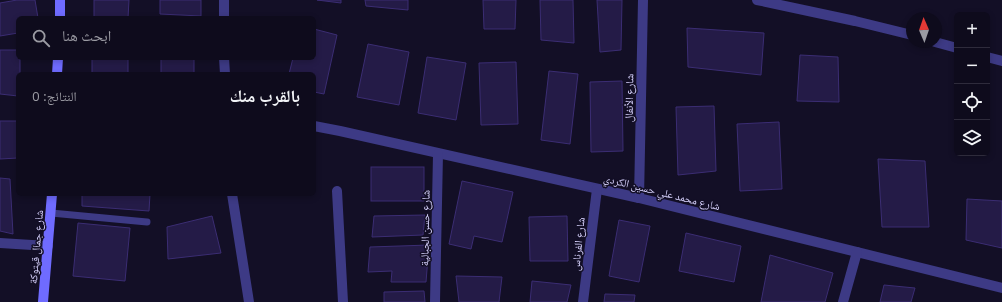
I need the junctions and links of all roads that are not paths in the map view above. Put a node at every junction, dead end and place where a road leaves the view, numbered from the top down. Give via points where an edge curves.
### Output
1 (60, 0) edge
2 (224, 0) edge
3 (643, 0) edge
4 (757, 0) edge
5 (60, 16) edge
6 (224, 16) edge
7 (906, 34) edge
8 (942, 44) edge
9 (954, 47) edge
10 (990, 58) edge
11 (58, 60) edge
12 (224, 60) edge
13 (1002, 61) edge
14 (57, 72) edge
15 (225, 72) edge
16 (316, 126) edge
17 (438, 154) junction
18 (597, 189) junction
19 (337, 191) dead end
20 (52, 196) edge
21 (232, 196) edge
22 (639, 198) junction
23 (51, 214) junction
24 (147, 222) dead end
25 (0, 243) edge
26 (48, 246) junction
27 (857, 252) junction
28 (1002, 288) edge
29 (43, 302) edge
30 (249, 302) edge
31 (343, 302) edge
32 (436, 302) edge
33 (583, 302) edge
34 (843, 302) edge

1 - 5 street
2 - 6 street
3 - 22 street, شارع الأنفال
4 - 7 street
8 - 9 street
10 - 13 street
11 - 14 street
12 - 15 street
16 - 17 street, شارع محمد علي حسين الكردي
17 - 18 street, شارع محمد علي حسين الكردي
17 - 32 street, شارع حسن الجبالية
18 - 22 street, شارع محمد علي حسين الكردي
18 - 33 street, شارع الفرناس
19 - 31 street
20 - 23 street, شارع جمال قيتوكة
21 - 30 street
22 - 27 street, شارع محمد علي حسين الكردي
23 - 24 lane
23 - 26 street, شارع جمال قيتوكة
25 - 26 street
26 - 29 street, شارع جمال قيتوكة
27 - 28 street, شارع محمد علي حسين الكردي
27 - 34 street

